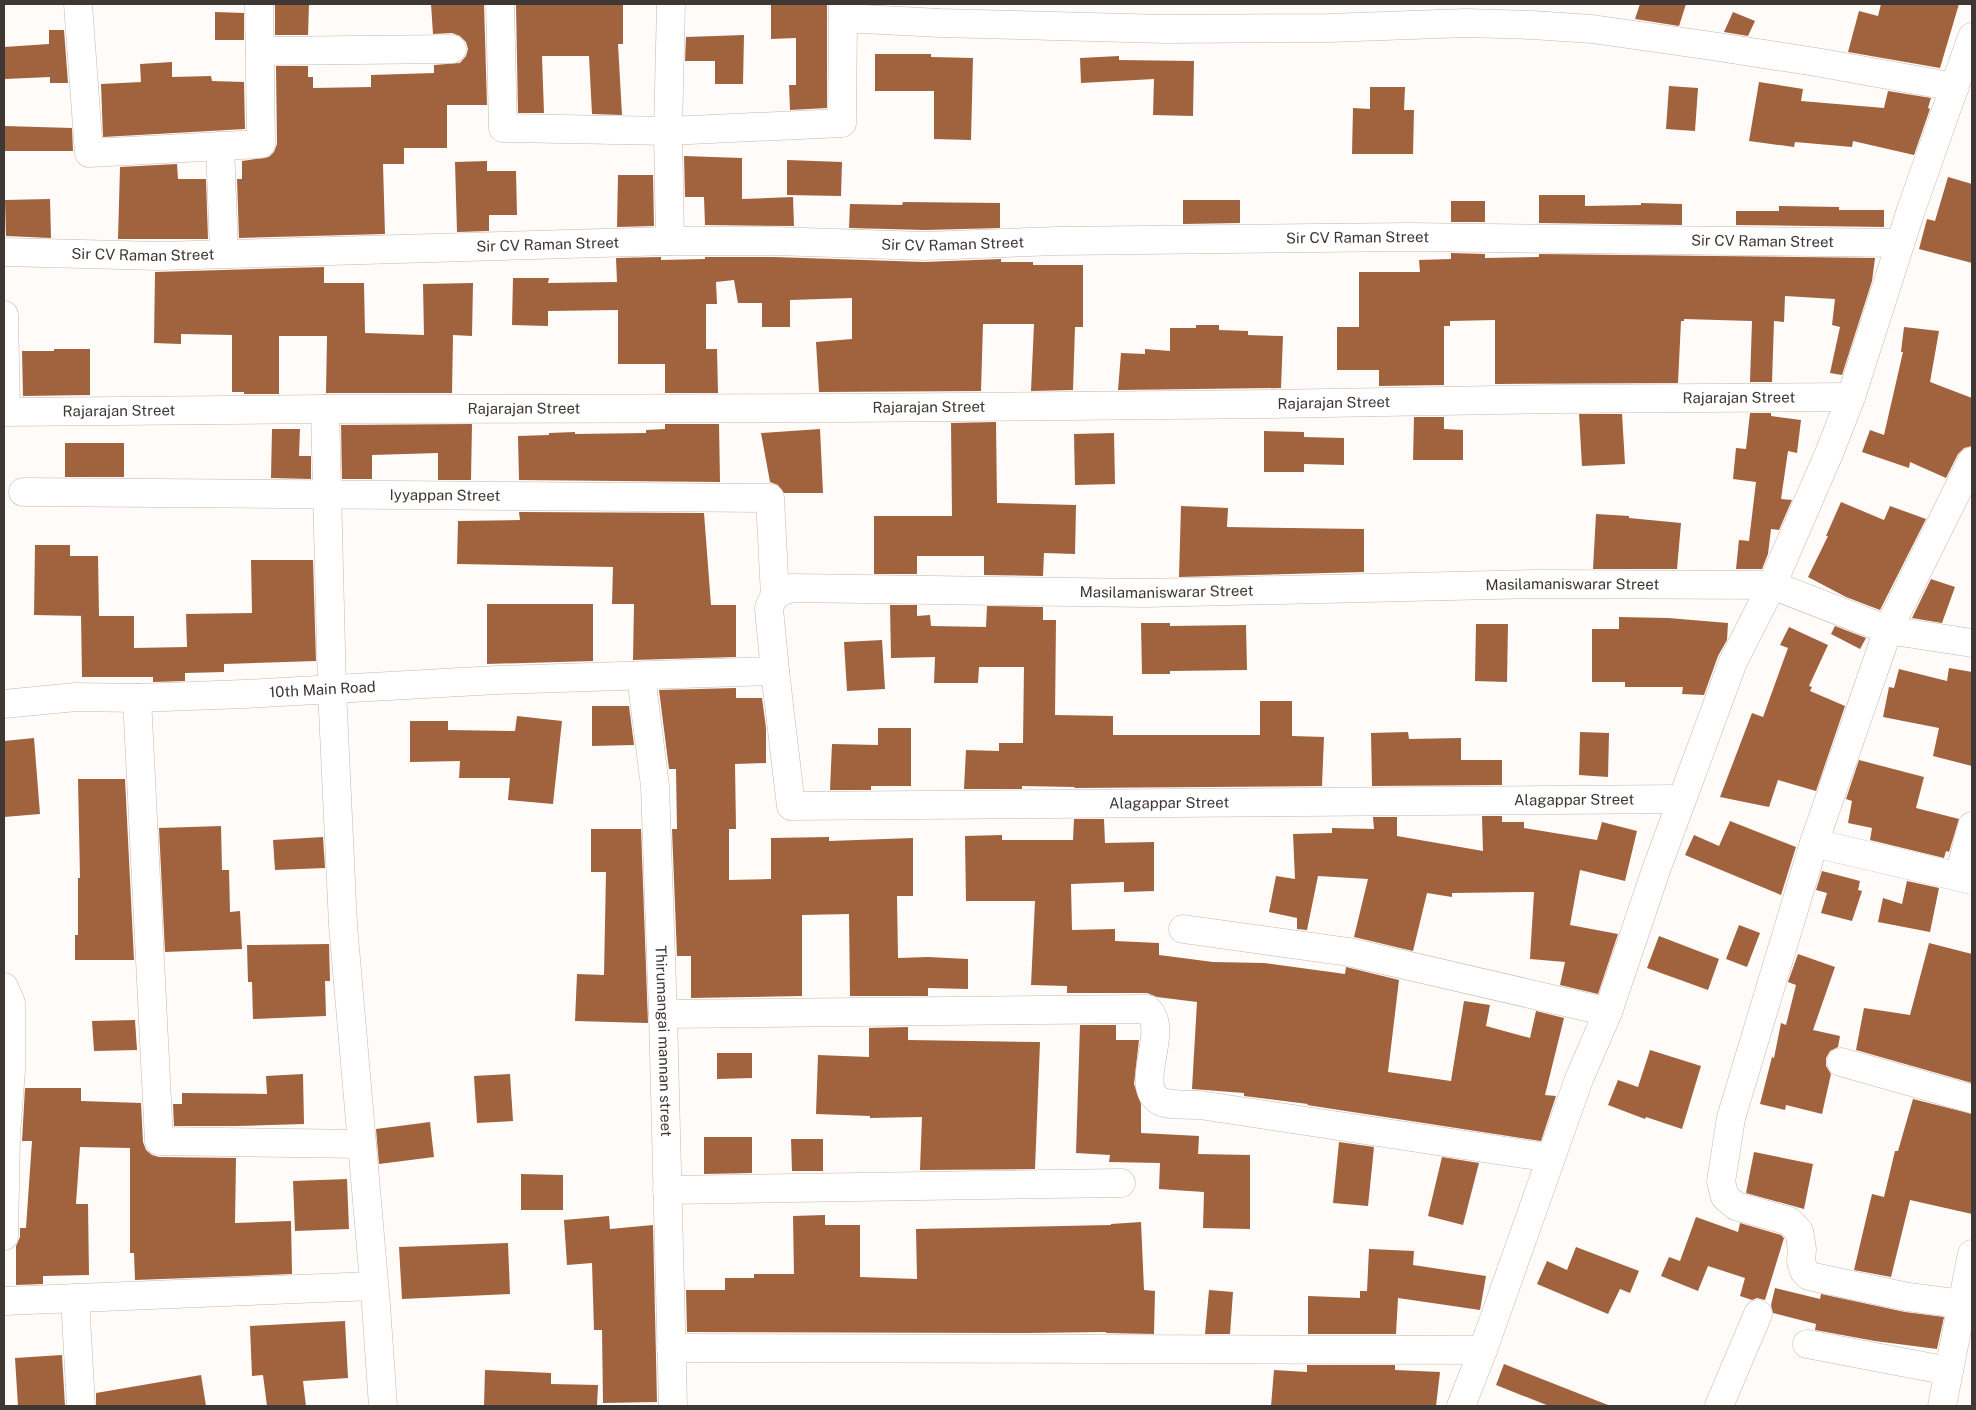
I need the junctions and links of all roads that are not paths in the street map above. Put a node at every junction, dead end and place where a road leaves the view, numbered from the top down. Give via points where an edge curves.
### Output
1 (78, 4) edge
2 (259, 4) edge
3 (500, 4) edge
4 (670, 4) edge
5 (843, 11) edge
6 (1972, 37) edge
7 (452, 49) dead end
8 (260, 51) junction
9 (1955, 87) junction
10 (668, 131) junction
11 (220, 146) junction
12 (670, 241) junction
13 (1900, 243) junction
14 (4, 252) edge
15 (224, 253) junction
16 (4, 315) edge
17 (1851, 397) junction
18 (325, 409) junction
19 (1972, 461) edge
20 (23, 492) dead end
21 (326, 495) junction
22 (1772, 585) junction
23 (775, 596) junction
24 (1888, 630) junction
25 (1972, 643) edge
26 (775, 671) junction
27 (641, 676) junction
28 (332, 689) junction
29 (136, 698) junction
30 (4, 704) edge
31 (1682, 799) junction
32 (1972, 826) edge
33 (1814, 843) junction
34 (1965, 878) edge
35 (1183, 929) dead end
36 (4, 986) edge
37 (1608, 1012) junction
38 (663, 1014) junction
39 (1841, 1062) dead end
40 (1972, 1098) edge
41 (5, 1135) edge
42 (362, 1144) junction
43 (1551, 1158) junction
44 (1121, 1183) dead end
45 (667, 1190) junction
46 (4, 1236) edge
47 (1972, 1254) edge
48 (373, 1286) junction
49 (75, 1298) junction
50 (4, 1301) edge
51 (1962, 1304) junction
52 (1758, 1314) dead end
53 (1807, 1344) dead end
54 (672, 1348) junction
55 (1483, 1350) junction
56 (1958, 1358) edge
57 (81, 1406) edge
58 (383, 1406) edge
59 (673, 1406) edge
60 (1461, 1406) edge
61 (1719, 1406) edge
62 (1946, 1406) edge

1 - 11 street via 89,153
2 - 8 street
3 - 10 street via 503,128
4 - 10 street
5 - 9 street via 940,23 1165,29 1466,23 1592,29
5 - 10 street via 842,123
6 - 9 street
7 - 8 street
8 - 11 street via 261,144
9 - 13 street
10 - 12 street
11 - 15 street
12 - 13 street, Sir CV Raman Street via 925,246 1058,241 1409,237
12 - 15 street, Sir CV Raman Street
13 - 17 street
14 - 15 street, Sir CV Raman Street via 159,256
16 - 18 street, Rajarajan Street via 6,412
17 - 18 street, Rajarajan Street via 844,408
17 - 22 street
18 - 21 street
19 - 24 street
20 - 21 street, Iyyappan Street
21 - 23 street, Iyyappan Street via 770,498
21 - 28 street
22 - 23 street, Masilamaniswarar Street via 1537,584 1145,593 792,588
22 - 24 street
22 - 31 street via 1734,662
23 - 26 street via 769,609
24 - 25 street
24 - 33 street
26 - 27 street
26 - 31 street, Alagappar Street via 791,806
27 - 28 street, 10th Main Road
27 - 38 street, Thirumangai mannan street via 655,786
28 - 29 street, 10th Main Road
28 - 42 street via 342,925
29 - 30 street, 10th Main Road via 76,697
29 - 42 street via 160,1141
31 - 37 street
32 - 34 street
33 - 34 street
33 - 51 street via 1731,1118 1722,1191 1725,1198 1736,1206 1789,1221 1799,1232 1801,1261 1809,1276 1908,1297
35 - 37 street via 1349,952
36 - 41 street via 12,1003 11,1070
37 - 43 street via 1579,1079
38 - 43 street via 1147,1009 1156,1026 1150,1088 1160,1101
38 - 45 street, Thirumangai mannan street
39 - 40 street
41 - 46 street
42 - 48 street
43 - 55 street
44 - 45 street
45 - 54 street, Thirumangai mannan street
47 - 51 street
48 - 49 street
48 - 58 street
49 - 50 street
49 - 57 street
51 - 56 street
52 - 61 street
53 - 56 street
54 - 55 street
54 - 59 street, Thirumangai mannan street
55 - 60 street
56 - 62 street

